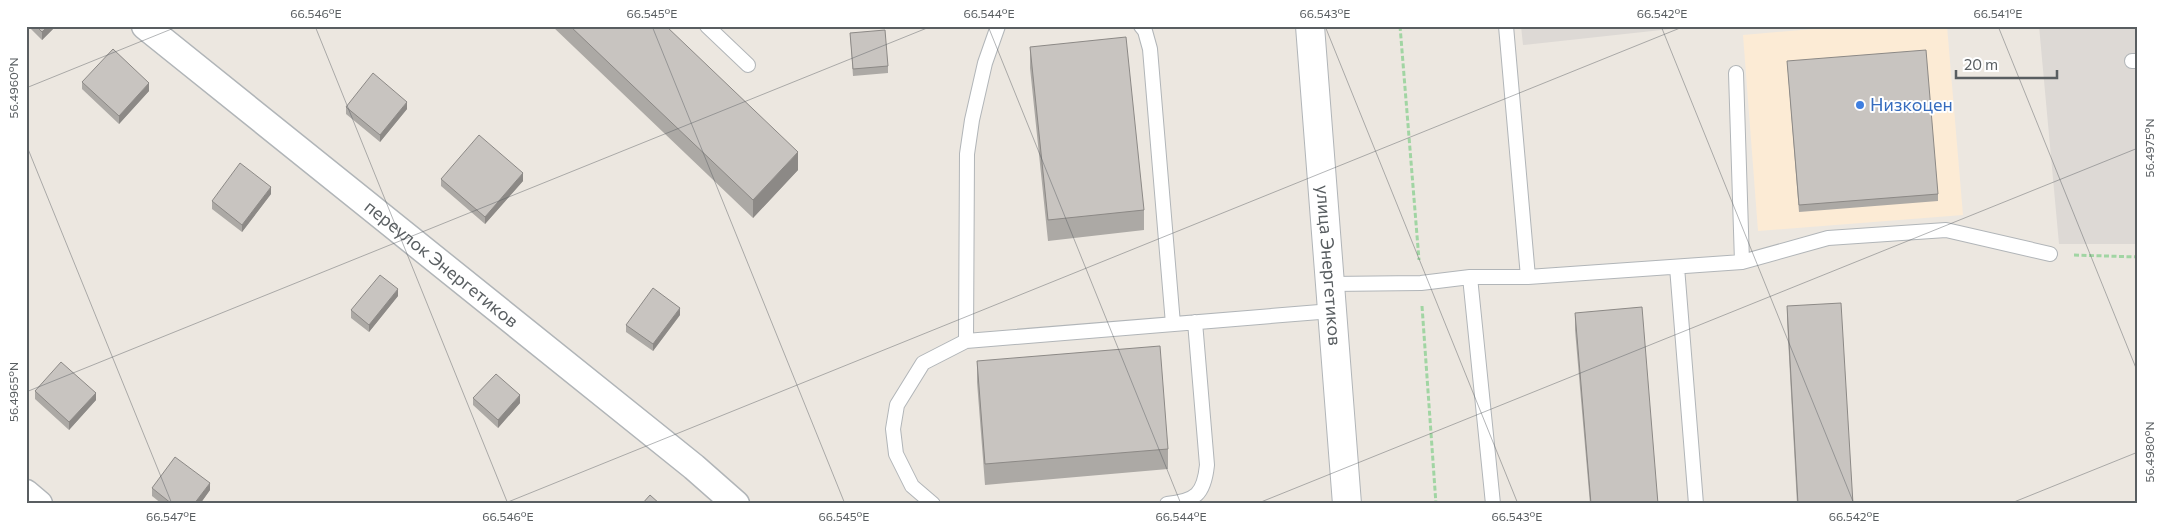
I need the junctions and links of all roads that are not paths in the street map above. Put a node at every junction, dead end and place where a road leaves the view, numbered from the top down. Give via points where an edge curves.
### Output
1 (145, 26) edge
2 (707, 26) edge
3 (998, 26) edge
4 (1141, 26) edge
5 (1310, 26) edge
6 (1506, 26) edge
7 (748, 65) dead end
8 (1736, 72) dead end
9 (2050, 254) road end
10 (1742, 262) junction
11 (1677, 267) junction
12 (1470, 277) junction
13 (1528, 277) junction
14 (1330, 284) junction
15 (1332, 311) junction
16 (1195, 322) junction
17 (1173, 324) junction
18 (966, 341) junction
19 (26, 493) edge
20 (39, 504) edge
21 (736, 504) edge
22 (933, 504) edge
23 (1167, 504) edge
24 (1347, 504) edge
25 (1493, 504) edge
26 (1696, 504) edge

1 - 21 street, переулок Энергетиков
2 - 7 lane
3 - 18 lane via 985,63 968,154
4 - 17 lane via 1150,49
5 - 14 street, улица Энергетиков
6 - 13 lane
8 - 10 lane
9 - 10 lane via 1946,230 1828,238
10 - 11 lane
11 - 13 lane
11 - 26 lane
12 - 13 lane
12 - 14 lane via 1421,283
12 - 25 lane
14 - 15 street, улица Энергетиков
15 - 16 lane
15 - 24 street, улица Энергетиков
16 - 17 lane
16 - 23 lane via 1205,484 1196,496
17 - 18 lane
18 - 22 lane via 923,363 897,405 893,429 896,454 912,486
19 - 20 street

